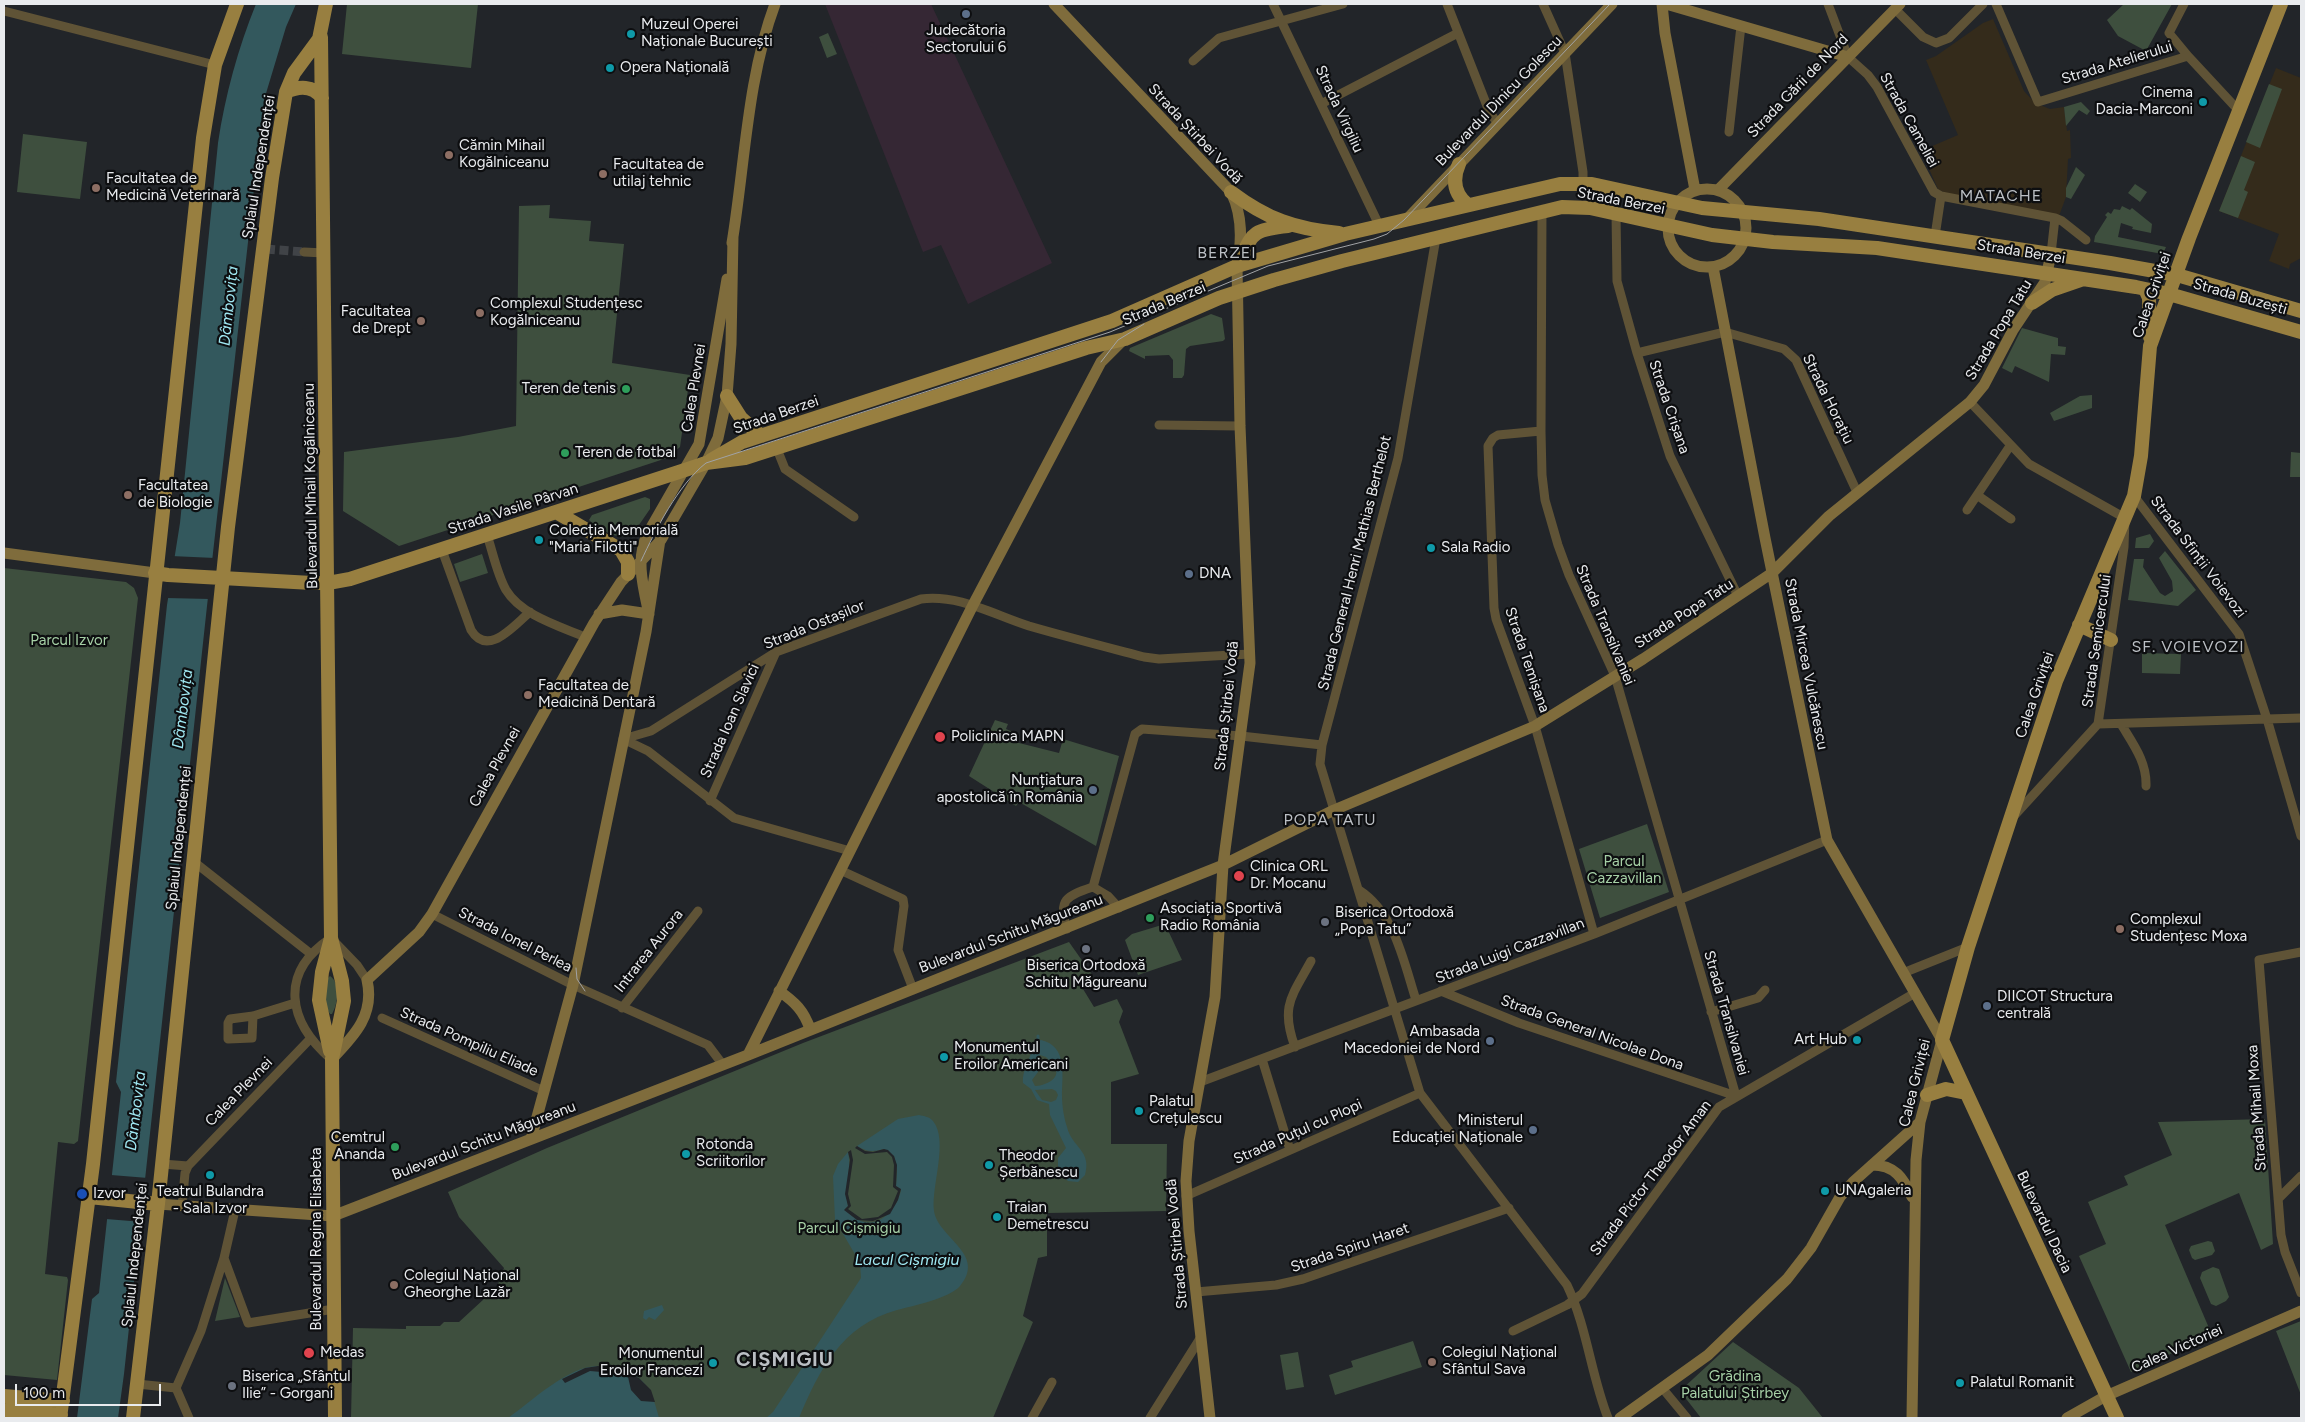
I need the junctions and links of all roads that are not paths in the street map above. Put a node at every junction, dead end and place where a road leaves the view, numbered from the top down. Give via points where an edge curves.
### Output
1 (237, 4) edge
2 (326, 4) edge
3 (775, 4) edge
4 (1054, 4) edge
5 (1273, 4) edge
6 (1343, 4) edge
7 (1447, 4) edge
8 (1543, 4) edge
9 (1612, 4) edge
10 (1664, 4) edge
11 (1828, 4) edge
12 (1983, 4) edge
13 (1996, 4) edge
14 (2184, 4) edge
15 (2281, 4) edge
16 (1898, 6) edge
17 (4, 10) edge
18 (1282, 21) junction
19 (1741, 26) junction
20 (1458, 33) junction
21 (321, 34) junction
22 (1565, 53) junction
23 (2188, 56) junction
24 (1848, 57) junction
25 (1193, 61) dead end
26 (215, 65) junction
27 (286, 92) junction
28 (322, 98) junction
29 (1321, 104) junction
30 (2240, 112) junction
31 (1498, 124) junction
32 (1729, 132) dead end
33 (1459, 164) junction
34 (1583, 183) junction
35 (1695, 190) junction
36 (1718, 190) junction
37 (1231, 192) junction
38 (1941, 196) junction
39 (1676, 203) junction
40 (1468, 204) junction
41 (1542, 211) junction
42 (1743, 213) junction
43 (1616, 214) junction
44 (1408, 218) junction
45 (2055, 218) junction
46 (1291, 225) junction
47 (1379, 225) junction
48 (1668, 226) junction
49 (1345, 234) junction
50 (733, 236) junction
51 (1935, 236) junction
52 (1436, 238) junction
53 (1745, 239) junction
54 (2086, 240) dead end
55 (304, 252) tunnel mouth
56 (324, 253) junction
57 (2051, 254) junction
58 (1237, 266) junction
59 (1713, 267) junction
60 (2048, 273) junction
61 (2177, 274) junction
62 (2084, 279) junction
63 (2145, 289) junction
64 (1238, 292) junction
65 (2169, 294) junction
66 (2032, 303) junction
67 (2301, 311) edge
68 (1089, 328) junction
69 (1725, 332) junction
70 (2301, 332) edge
71 (1125, 338) junction
72 (1100, 345) junction
73 (2150, 346) junction
74 (1637, 353) junction
75 (1102, 362) junction
76 (727, 396) junction
77 (1970, 402) junction
78 (1159, 425) dead end
79 (1240, 426) junction
80 (1541, 431) junction
81 (761, 436) junction
82 (2010, 446) junction
83 (778, 448) junction
84 (706, 463) junction
85 (685, 470) junction
86 (1857, 492) junction
87 (1977, 495) junction
88 (2134, 496) junction
89 (1967, 510) dead end
90 (556, 512) junction
91 (854, 517) dead end
92 (2125, 518) junction
93 (2011, 519) dead end
94 (487, 535) junction
95 (661, 540) junction
96 (442, 550) junction
97 (4, 553) edge
98 (641, 561) junction
99 (1772, 573) junction
100 (162, 574) junction
101 (628, 574) junction
102 (218, 577) junction
103 (328, 583) junction
104 (1738, 596) junction
105 (973, 605) junction
106 (530, 612) junction
107 (599, 614) junction
108 (649, 614) junction
109 (2079, 625) junction
110 (585, 637) junction
111 (2111, 640) junction
112 (776, 652) junction
113 (1250, 654) junction
114 (1615, 676) junction
115 (2301, 718) edge
116 (2267, 719) junction
117 (2098, 724) junction
118 (2121, 724) junction
119 (1536, 726) junction
120 (1241, 736) junction
121 (622, 739) junction
122 (1322, 746) junction
123 (2146, 786) dead end
124 (710, 801) junction
125 (1334, 810) junction
126 (2009, 822) junction
127 (2301, 836) edge
128 (1827, 840) junction
129 (850, 851) junction
130 (193, 861) junction
131 (1223, 865) junction
132 (840, 870) junction
133 (1093, 887) junction
134 (1359, 890) junction
135 (1679, 901) junction
136 (1118, 908) junction
137 (698, 911) dead end
138 (432, 914) junction
139 (1067, 929) junction
140 (1594, 934) junction
141 (331, 938) junction
142 (1968, 946) junction
143 (2301, 952) edge
144 (311, 954) junction
145 (1311, 961) dead end
146 (1903, 973) junction
147 (367, 980) junction
148 (573, 985) junction
149 (913, 989) junction
150 (1765, 990) dead end
151 (779, 991) junction
152 (1442, 991) junction
153 (1915, 993) junction
154 (1416, 1000) junction
155 (296, 1003) junction
156 (622, 1008) junction
157 (1395, 1008) junction
158 (1711, 1012) junction
159 (253, 1016) dead end
160 (382, 1018) dead end
161 (810, 1029) junction
162 (311, 1038) junction
163 (1942, 1040) junction
164 (1295, 1047) junction
165 (748, 1055) junction
166 (332, 1060) junction
167 (1262, 1060) junction
168 (723, 1065) junction
169 (1200, 1082) junction
170 (544, 1091) junction
171 (1420, 1093) junction
172 (1966, 1093) junction
173 (1927, 1095) junction
174 (1736, 1096) junction
175 (1920, 1122) junction
176 (531, 1139) junction
177 (1290, 1150) junction
178 (162, 1164) junction
179 (188, 1166) junction
180 (1872, 1166) junction
181 (2301, 1176) edge
182 (1186, 1196) junction
183 (88, 1197) junction
184 (2278, 1199) junction
185 (1914, 1201) junction
186 (154, 1204) junction
187 (182, 1206) junction
188 (1509, 1208) junction
189 (235, 1210) junction
190 (333, 1216) junction
191 (224, 1258) junction
192 (1196, 1292) junction
193 (2301, 1293) edge
194 (1574, 1300) junction
195 (334, 1309) junction
196 (2301, 1311) edge
197 (1513, 1331) dead end
198 (1201, 1337) junction
199 (1052, 1382) dead end
200 (137, 1384) junction
201 (176, 1388) junction
202 (1663, 1389) junction
203 (4, 1396) edge
204 (2106, 1396) junction
205 (63, 1400) junction
206 (4, 1410) edge
207 (60, 1416) edge
208 (133, 1418) edge
209 (189, 1418) edge
210 (334, 1418) edge
211 (1032, 1418) edge
212 (1150, 1418) edge
213 (1210, 1418) edge
214 (1608, 1418) edge
215 (1620, 1418) edge
216 (1687, 1418) edge
217 (1912, 1418) edge
218 (2067, 1418) edge
219 (2117, 1418) edge

1 - 26 main road
2 - 21 main road, Splaiul Independenței
3 - 50 main road, Calea Plevnei via 756,76
4 - 37 main road, Strada Știrbei Vodă
5 - 18 street, Strada Virgiliu
6 - 18 street
7 - 20 street
8 - 22 street
9 - 22 main road, Bulevardul Dinicu Golescu
10 - 19 main road
10 - 35 main road via 1665,33
11 - 24 street, Strada Cameliei
12 - 16 street via 1949,38 1936,43 1924,37
13 - 23 street, Strada Atelierului via 2038,102
14 - 23 street via 2169,33
15 - 30 main road, Calea Griviței
16 - 24 main road, Strada Gării de Nord
17 - 26 street
18 - 25 street via 1220,38
18 - 29 street, Strada Virgiliu
19 - 24 main road
19 - 32 street
20 - 29 street
20 - 31 street via 1489,111
21 - 27 main road, Splaiul Independenței via 314,49 294,73
21 - 28 main road, Bulevardul Mihail Kogălniceanu
22 - 31 main road, Bulevardul Dinicu Golescu
22 - 34 street
23 - 30 street, Strada Atelierului
24 - 36 main road, Strada Gării de Nord
24 - 38 street, Strada Cameliei via 1874,82 1932,188
26 - 100 main road via 203,138
27 - 28 main road via 308,88
27 - 102 main road, Splaiul Independenței
28 - 56 main road, Bulevardul Mihail Kogălniceanu
29 - 47 street, Strada Virgiliu
30 - 61 main road, Calea Griviței
31 - 33 main road, Bulevardul Dinicu Golescu
33 - 40 main road via 1454,185
33 - 44 main road, Bulevardul Dinicu Golescu
34 - 39 main road, Strada Berzei
34 - 40 main road, Strada Berzei via 1560,184
35 - 36 main road
35 - 39 main road
36 - 42 main road via 1733,199
37 - 46 main road via 1259,212
37 - 58 main road, Strada Știrbei Vodă via 1240,222
38 - 45 street
38 - 51 street
39 - 42 main road, Strada Berzei
39 - 48 main road
40 - 44 main road, Strada Berzei
41 - 43 main road, Strada Berzei via 1580,206
41 - 52 main road, Strada Berzei
41 - 80 street, Strada Transilvaniei
42 - 51 main road, Strada Berzei via 1819,219
42 - 53 main road via 1747,225
43 - 48 main road, Strada Berzei
43 - 74 street, Strada Crișana via 1617,281
44 - 47 main road, Strada Berzei
45 - 54 street
45 - 57 street
46 - 49 main road
46 - 58 main road via 1264,230 1252,236
47 - 49 main road, Strada Berzei
48 - 53 main road, Strada Berzei
48 - 59 main road via 1673,248 1680,257 1690,264
49 - 58 main road, Strada Berzei
50 - 76 main road, Calea Plevnei
50 - 85 main road, Calea Plevnei via 702,436
51 - 57 main road, Strada Berzei
52 - 64 main road, Strada Berzei via 1342,261
52 - 122 street, Strada General Henri Mathias Berthelot via 1398,458
53 - 59 main road via 1734,257
53 - 60 main road, Strada Berzei via 1877,248
55 - 56 street
56 - 103 main road, Bulevardul Mihail Kogălniceanu
57 - 60 main road, Strada Popa Tatu
57 - 61 main road, Strada Berzei
58 - 64 main road, Strada Știrbei Vodă
58 - 68 main road, Strada Berzei via 1128,316
59 - 69 main road, Strada Mircea Vulcănescu
60 - 62 main road, Strada Berzei
60 - 66 main road, Strada Popa Tatu
61 - 65 main road, Calea Griviței
61 - 67 main road, Strada Buzești
62 - 63 main road, Strada Berzei
62 - 66 main road via 2052,290
63 - 65 main road, Strada Berzei
63 - 73 main road via 2149,298
64 - 71 main road, Strada Berzei
64 - 79 main road, Strada Știrbei Vodă
65 - 70 main road, Strada Buzești
65 - 73 main road, Calea Griviței
66 - 77 main road, Strada Popa Tatu via 1984,386
68 - 72 main road
68 - 81 main road, Strada Berzei
69 - 74 street, Strada Horațiu
69 - 86 street, Strada Horațiu via 1784,349 1796,360
69 - 99 main road, Strada Mircea Vulcănescu
71 - 72 main road, Strada Berzei
71 - 75 main road
72 - 75 main road
72 - 83 main road, Strada Berzei
73 - 88 main road, Calea Griviței via 2141,456
74 - 104 street, Strada Crișana via 1670,456
75 - 105 main road
76 - 81 main road via 741,418
76 - 84 main road, Calea Plevnei via 718,438
77 - 82 street
77 - 86 main road, Strada Popa Tatu
78 - 79 street
79 - 113 main road, Strada Știrbei Vodă
80 - 114 street, Strada Transilvaniei via 1542,475 1558,545
80 - 119 street, Strada Temișana via 1498,435 1490,441 1488,450 1494,608
81 - 84 main road, Strada Berzei via 742,442
82 - 87 street
82 - 92 street via 2034,467
83 - 84 main road, Strada Berzei via 745,458
83 - 91 street via 786,469
84 - 85 main road, Strada Vasile Pârvan
84 - 95 main road, Calea Plevnei
85 - 90 main road, Strada Vasile Pârvan
85 - 98 main road, Calea Plevnei via 644,540
86 - 99 main road, Strada Popa Tatu
87 - 89 street
87 - 93 street
88 - 92 main road, Calea Griviței
88 - 116 street, Strada Sfinții Voievozi via 2239,634
90 - 94 main road, Strada Vasile Pârvan
90 - 101 main road via 621,550 628,562
92 - 109 main road, Calea Griviței
92 - 111 street, Strada Semicercului
94 - 96 main road, Strada Vasile Pârvan
94 - 106 street via 505,588
95 - 98 main road, Calea Plevnei
95 - 108 main road, Calea Plevnei
96 - 103 main road, Strada Vasile Pârvan
96 - 106 street via 477,639 489,643 496,640
97 - 100 main road
98 - 101 main road, Calea Plevnei
98 - 108 main road
99 - 104 main road, Strada Popa Tatu
99 - 128 main road, Strada Mircea Vulcănescu
100 - 102 main road, Strada Vasile Pârvan
100 - 183 main road
101 - 107 main road, Calea Plevnei
102 - 103 main road, Strada Vasile Pârvan
102 - 130 main road, Splaiul Independenței
103 - 141 main road, Bulevardul Mihail Kogălniceanu
104 - 114 main road, Strada Popa Tatu
105 - 112 street, Strada Ostașilor via 946,598 922,599
105 - 113 street, Strada Ostașilor via 1030,626 1144,657 1172,659
105 - 129 main road
106 - 110 street
107 - 108 main road via 622,610
107 - 110 main road, Calea Plevnei
108 - 121 main road, Calea Plevnei
109 - 111 main road
109 - 126 main road, Calea Griviței via 2056,681
110 - 138 main road, Calea Plevnei
111 - 117 street, Strada Semicercului
112 - 121 street, Strada Ostașilor via 651,731
112 - 124 street, Strada Ioan Slavici
113 - 120 main road, Strada Știrbei Vodă
114 - 119 main road, Strada Popa Tatu
114 - 135 street, Strada Transilvaniei
115 - 116 street
116 - 118 street
116 - 127 street, Strada Sfinții Voievozi
117 - 118 street
117 - 126 street, Strada Semicercului
118 - 123 street via 2143,761
119 - 125 main road, Strada Popa Tatu
119 - 140 street, Strada Temișana
120 - 122 street
120 - 131 main road, Strada Știrbei Vodă
120 - 133 street via 1142,730 1135,734
121 - 124 street via 648,751
121 - 148 main road, Calea Plevnei
122 - 125 street, Strada General Henri Mathias Berthelot via 1320,764
124 - 129 street via 734,818
125 - 131 main road, Strada Popa Tatu
125 - 134 street, Strada General Henri Mathias Berthelot
126 - 142 main road, Calea Griviței
128 - 135 street, Strada Luigi Cazzavillan
128 - 146 main road, Strada Mircea Vulcănescu
129 - 132 main road
130 - 144 street
130 - 178 main road, Splaiul Independenței
131 - 136 main road, Bulevardul Schitu Măgureanu
131 - 169 main road, Strada Știrbei Vodă via 1215,997
132 - 149 street via 902,899 904,906 898,950
132 - 151 main road
133 - 136 street via 1108,896
133 - 139 street via 1065,899 1062,915
134 - 154 street, Strada General Henri Mathias Berthelot via 1369,896 1388,922
134 - 157 street, Strada General Henri Mathias Berthelot
135 - 140 street, Strada Luigi Cazzavillan
135 - 158 street, Strada Transilvaniei
136 - 139 main road, Bulevardul Schitu Măgureanu
137 - 156 street, Intrarea Aurora
138 - 147 main road, Calea Plevnei via 418,932
138 - 148 street, Strada Ionel Perlea
139 - 149 main road, Bulevardul Schitu Măgureanu
140 - 152 street, Strada Luigi Cazzavillan
141 - 144 street
141 - 147 street via 358,965
141 - 166 main road, Bulevardul Mihail Kogălniceanu via 344,1001
141 - 166 main road, Bulevardul Mihail Kogălniceanu via 319,1000
142 - 146 street
142 - 163 main road, Calea Griviței
143 - 184 street, Strada Mihail Moxa via 2260,960
144 - 155 street via 298,979
145 - 164 street via 1288,1007 1288,1029
146 - 153 main road, Strada Mircea Vulcănescu
147 - 166 main road via 369,1000 365,1019
148 - 156 street, Strada Ionel Perlea
148 - 170 main road, Calea Plevnei
149 - 161 main road, Bulevardul Schitu Măgureanu
150 - 158 street via 1758,998
151 - 161 main road via 798,1005
151 - 165 main road
152 - 154 street, Strada Luigi Cazzavillan
152 - 174 street, Strada General Nicolae Dona via 1519,1023
153 - 163 main road, Strada Mircea Vulcănescu
153 - 174 street, Strada Pictor Theodor Aman
154 - 157 street, Strada Luigi Cazzavillan
155 - 159 street
155 - 162 street via 301,1024
156 - 168 street, Strada Ionel Perlea via 708,1045
157 - 164 street, Strada Luigi Cazzavillan
157 - 171 street, Strada General Henri Mathias Berthelot
158 - 174 street, Strada Transilvaniei
160 - 170 street, Strada Pompiliu Eliade
161 - 165 main road, Bulevardul Schitu Măgureanu
162 - 166 street
162 - 179 street, Calea Plevnei
163 - 172 main road, Bulevardul Dacia
163 - 173 main road, Calea Griviței
164 - 167 street, Strada Luigi Cazzavillan
165 - 168 main road, Bulevardul Schitu Măgureanu
166 - 190 main road, Bulevardul Regina Elisabeta
167 - 169 street, Strada Luigi Cazzavillan
167 - 177 street
168 - 176 main road, Bulevardul Schitu Măgureanu
169 - 182 main road, Strada Știrbei Vodă via 1189,1140
170 - 176 main road, Calea Plevnei
171 - 177 street, Strada Puțul cu Plopi
171 - 188 street, Strada General Henri Mathias Berthelot
172 - 173 main road via 1946,1089
172 - 204 main road, Bulevardul Dacia
173 - 175 main road, Calea Griviței
174 - 194 street, Strada Pictor Theodor Aman via 1715,1111 1584,1292
175 - 180 main road
175 - 185 main road, Calea Griviței
176 - 190 main road, Bulevardul Schitu Măgureanu
177 - 182 street, Strada Puțul cu Plopi
178 - 179 street
178 - 186 main road, Splaiul Independenței
179 - 187 street
180 - 185 main road via 1891,1167 1903,1179
180 - 202 main road via 1840,1197 1811,1248 1787,1279 1721,1344
181 - 184 street
182 - 192 main road, Strada Știrbei Vodă
183 - 186 main road
183 - 205 main road
184 - 193 street, Strada Mihail Moxa via 2282,1244
185 - 217 main road, Calea Griviței
186 - 187 main road, Bulevardul Schitu Măgureanu
186 - 200 main road, Splaiul Independenței
187 - 189 main road, Bulevardul Schitu Măgureanu
188 - 192 street, Strada Spiru Haret via 1303,1279 1276,1285
188 - 194 street, Strada General Henri Mathias Berthelot via 1559,1272
189 - 190 main road, Bulevardul Schitu Măgureanu
189 - 191 street
190 - 195 main road, Bulevardul Regina Elisabeta
191 - 195 street via 248,1323
191 - 201 street via 201,1331
192 - 198 main road, Strada Știrbei Vodă
194 - 197 street, Strada Pictor Theodor Aman
194 - 214 street, Strada General Henri Mathias Berthelot
195 - 210 main road, Bulevardul Regina Elisabeta
196 - 204 main road, Calea Victoriei
198 - 212 street
198 - 213 main road, Strada Știrbei Vodă
199 - 211 street
200 - 201 street
200 - 208 main road, Splaiul Independenței
201 - 209 street
202 - 215 main road
202 - 216 street
203 - 205 main road
204 - 218 main road, Calea Victoriei
204 - 219 main road, Bulevardul Dacia
205 - 207 main road
206 - 207 main road

